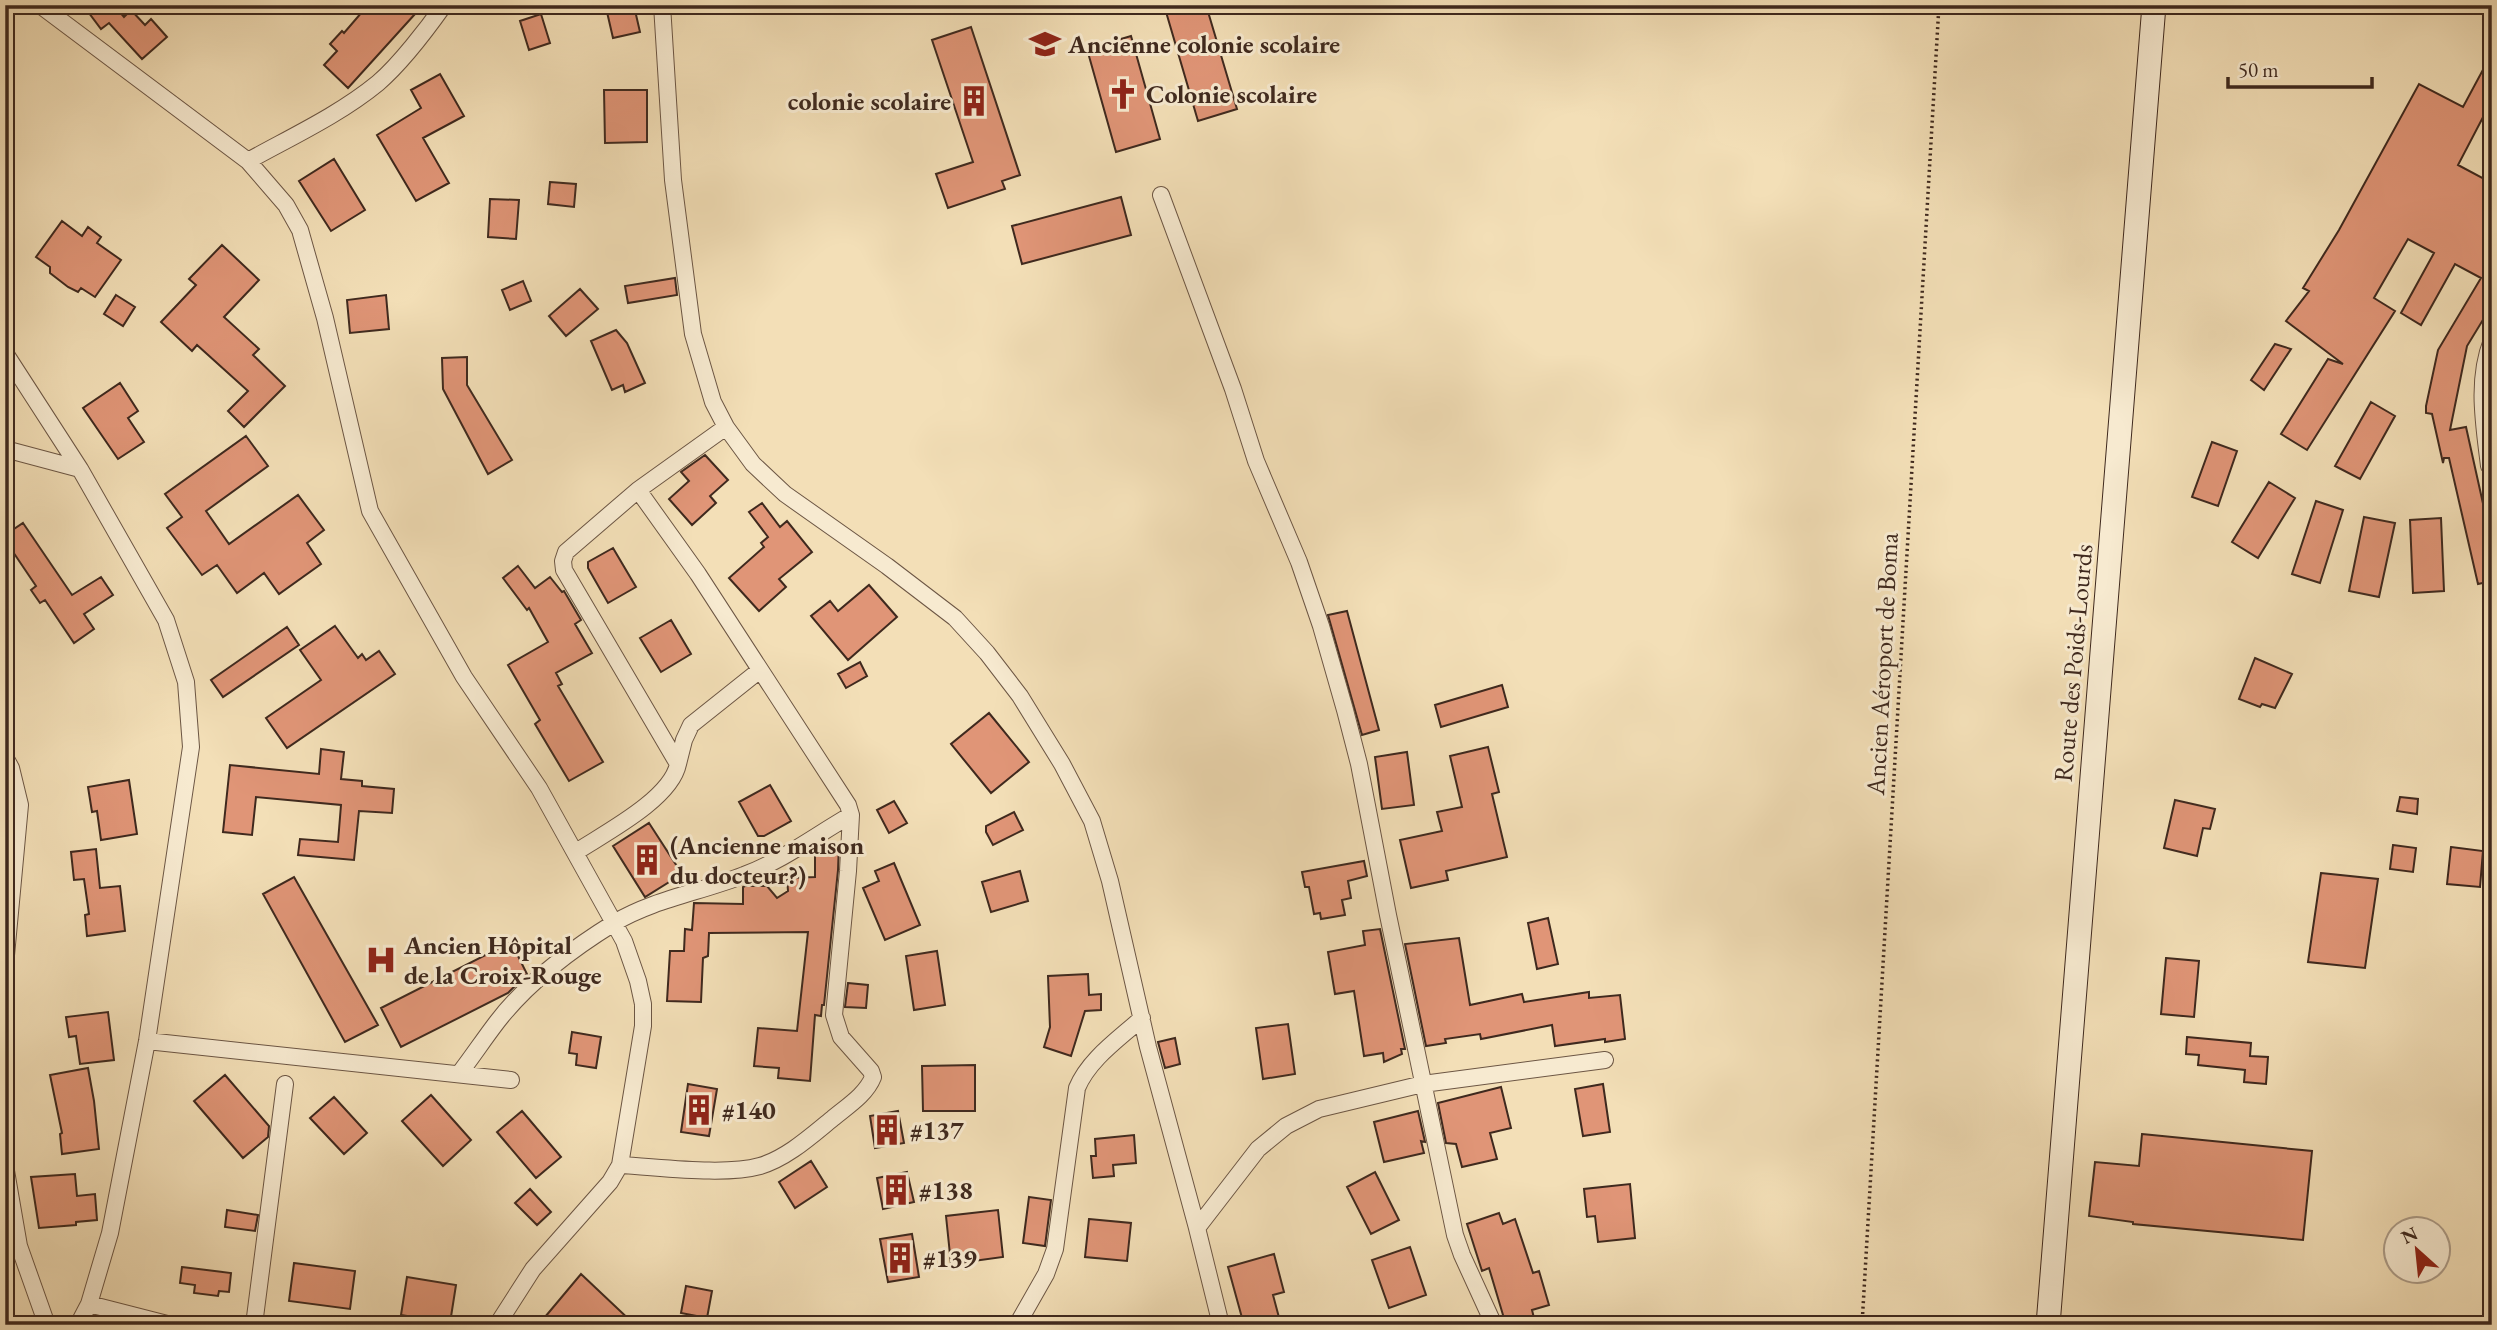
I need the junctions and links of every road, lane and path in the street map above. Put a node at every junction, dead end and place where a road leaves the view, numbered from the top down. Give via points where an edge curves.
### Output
1 (40, 5) edge
2 (444, 5) edge
3 (662, 5) edge
4 (1939, 5) edge
5 (2154, 5) edge
6 (248, 161) junction
7 (1161, 195) dead end
8 (2492, 340) edge
9 (5, 353) edge
10 (726, 427) junction
11 (5, 449) edge
12 (2489, 466) dead end
13 (80, 469) junction
14 (638, 490) junction
15 (761, 670) junction
16 (5, 757) edge
17 (678, 764) junction
18 (851, 815) junction
19 (576, 852) junction
20 (614, 923) junction
21 (5, 966) edge
22 (1142, 1018) junction
23 (147, 1041) junction
24 (1605, 1060) dead end
25 (459, 1074) junction
26 (511, 1080) dead end
27 (285, 1084) dead end
28 (1423, 1084) junction
29 (5, 1165) edge
30 (620, 1165) junction
31 (1197, 1228) junction
32 (89, 1304) junction
33 (47, 1325) edge
34 (78, 1325) edge
35 (171, 1325) edge
36 (254, 1325) edge
37 (497, 1325) edge
38 (1017, 1325) edge
39 (1221, 1325) edge
40 (1494, 1325) edge
41 (1862, 1325) edge
42 (2049, 1325) edge

1 - 6 street
2 - 6 street via 379,83
3 - 10 street via 673,180 693,334 708,390
4 - 41 path, Ancien Aéroport de Boma
5 - 42 street, Route des Poids-Lourds
6 - 19 street via 286,205 300,230 333,349 363,488 377,526 464,677
7 - 28 street via 1325,638 1359,764
8 - 12 street via 2481,393
9 - 13 street
10 - 14 street
10 - 22 street via 753,464 785,494 954,618 1020,696 1093,821
11 - 13 street
13 - 23 street via 166,620 186,682 191,724
14 - 15 street
14 - 17 street via 566,552 564,569
15 - 17 street via 691,725
15 - 18 street
16 - 21 street via 20,805
17 - 19 street via 676,776 651,802
18 - 20 street via 765,866
18 - 30 street via 834,1015 841,1037 871,1071 871,1084 812,1135 762,1165 738,1171
19 - 20 street
20 - 25 street via 547,971 517,999
20 - 30 street via 643,1004
22 - 31 street
22 - 38 street via 1082,1075 1055,1249
23 - 25 street
23 - 32 street via 110,1233
24 - 28 street
25 - 26 street
27 - 36 street
28 - 31 street via 1320,1109 1286,1126 1258,1149
28 - 40 street via 1455,1235
29 - 33 street via 19,1246
30 - 37 street via 533,1269
31 - 39 street
32 - 34 street
32 - 35 street

